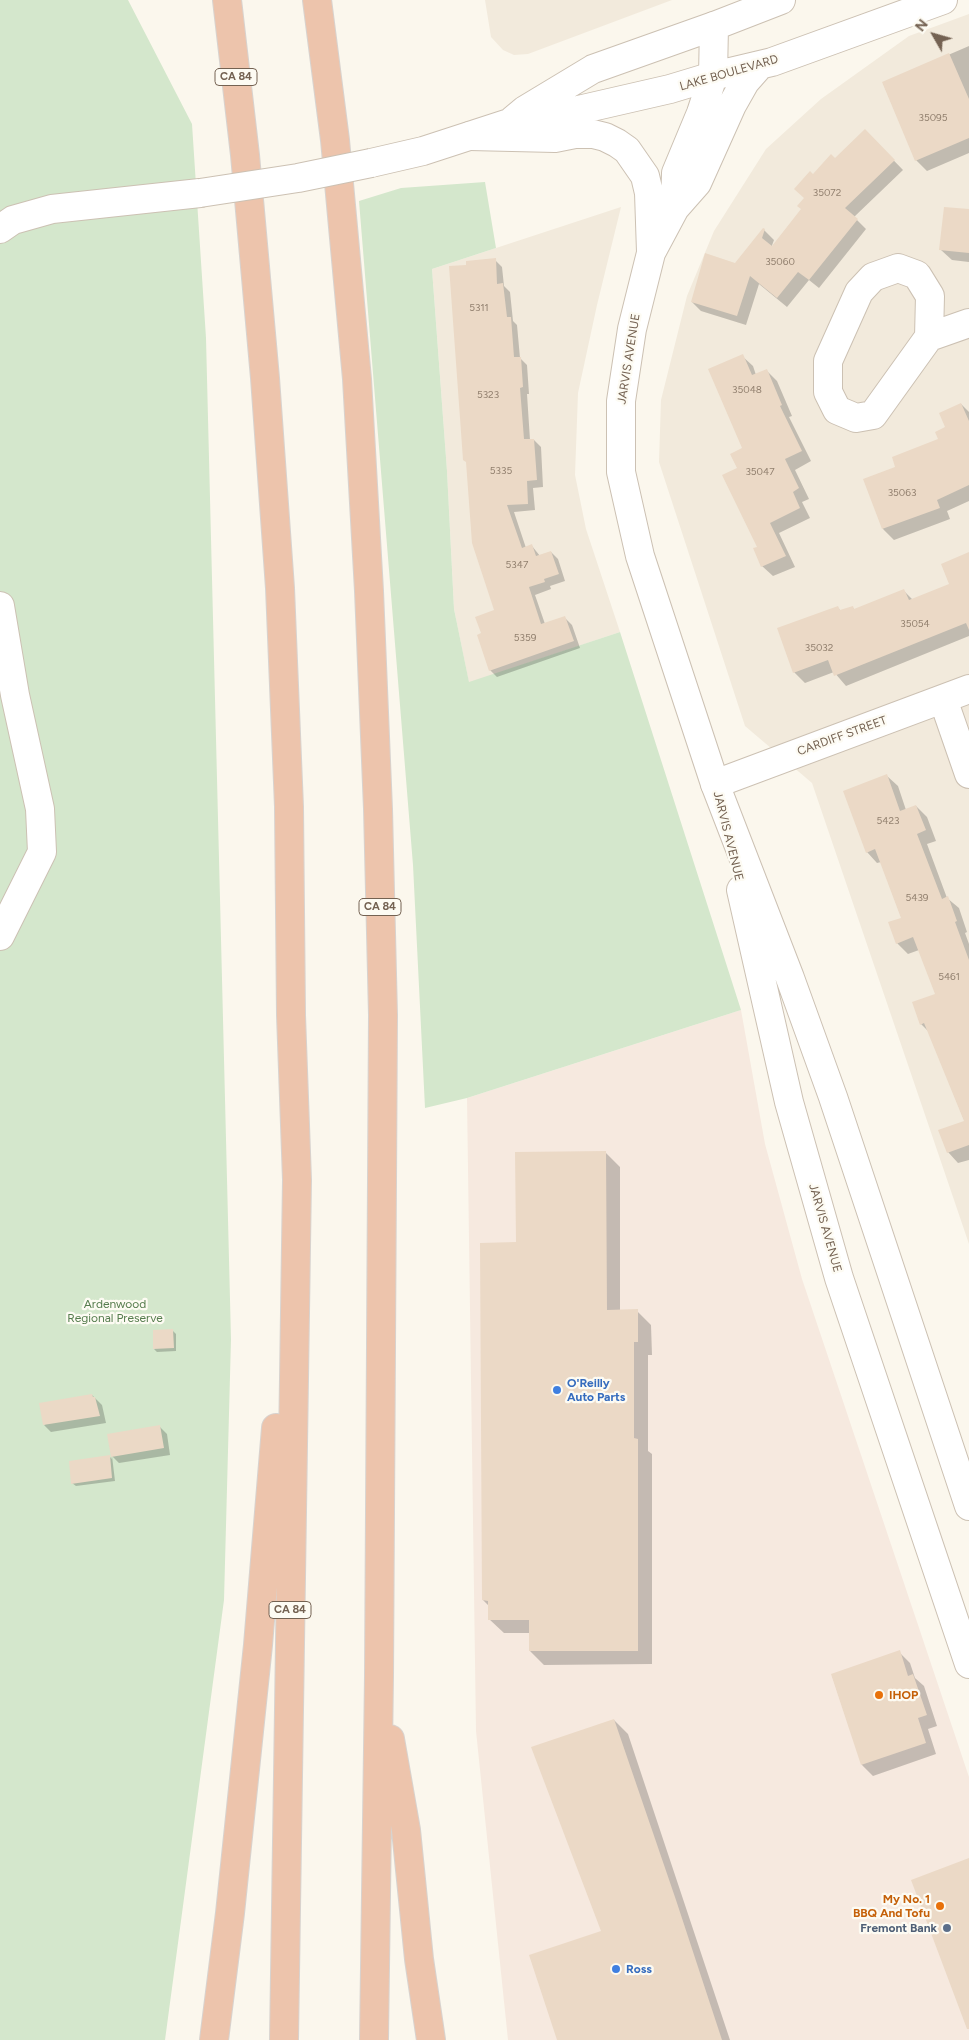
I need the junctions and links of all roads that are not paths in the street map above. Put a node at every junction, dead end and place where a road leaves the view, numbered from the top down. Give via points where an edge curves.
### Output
1 (227, 0) edge
2 (316, 0) edge
3 (781, 0) edge
4 (943, 0) edge
5 (714, 26) junction
6 (760, 65) junction
7 (713, 76) junction
8 (509, 123) junction
9 (470, 136) junction
10 (675, 208) junction
11 (0, 229) edge
12 (651, 253) junction
13 (969, 323) edge
14 (929, 337) junction
15 (0, 606) edge
16 (969, 689) edge
17 (943, 699) junction
18 (969, 774) edge
19 (715, 784) junction
20 (0, 936) edge
21 (296, 1180) junction
22 (969, 1506) edge
23 (969, 1664) edge
24 (379, 1676) junction
25 (214, 2040) edge
26 (284, 2040) edge
27 (374, 2040) edge
28 (431, 2040) edge

1 - 21 highway, CA 84 via 245,155 280,588 289,807
2 - 24 highway, CA 84 via 335,140 357,379 378,809 383,1015
3 - 5 street, LAKE BOULEVARD
4 - 6 street, LAKE BOULEVARD
5 - 7 street, JARVIS AVENUE
5 - 8 street, LAKE BOULEVARD via 593,69
6 - 7 street, LAKE BOULEVARD
6 - 10 street via 745,82 732,105 698,183
7 - 8 street, LAKE BOULEVARD via 670,89
7 - 10 street, JARVIS AVENUE via 676,174
8 - 9 street, LAKE BOULEVARD
9 - 11 street, LAKE BOULEVARD, bridge via 424,151 298,178 200,193 52,209 12,220
9 - 12 street via 555,138 593,134 617,143 627,150 645,176 649,193
10 - 12 street, JARVIS AVENUE
12 - 19 street, JARVIS AVENUE via 632,329 621,401 621,472 640,556
13 - 14 street
14 - 14 street via 930,296 917,275 898,268 873,277 859,292 828,361 828,392 836,410 856,418 873,415
15 - 20 street via 40,809 42,852
16 - 17 street, CARDIFF STREET
17 - 18 street
17 - 19 street, CARDIFF STREET
19 - 22 street, JARVIS AVENUE via 833,1097
19 - 23 street, JARVIS AVENUE via 789,1102 839,1278
21 - 25 highway via 258,1645
21 - 26 highway, CA 84
24 - 27 highway, CA 84
24 - 28 highway via 406,1830

